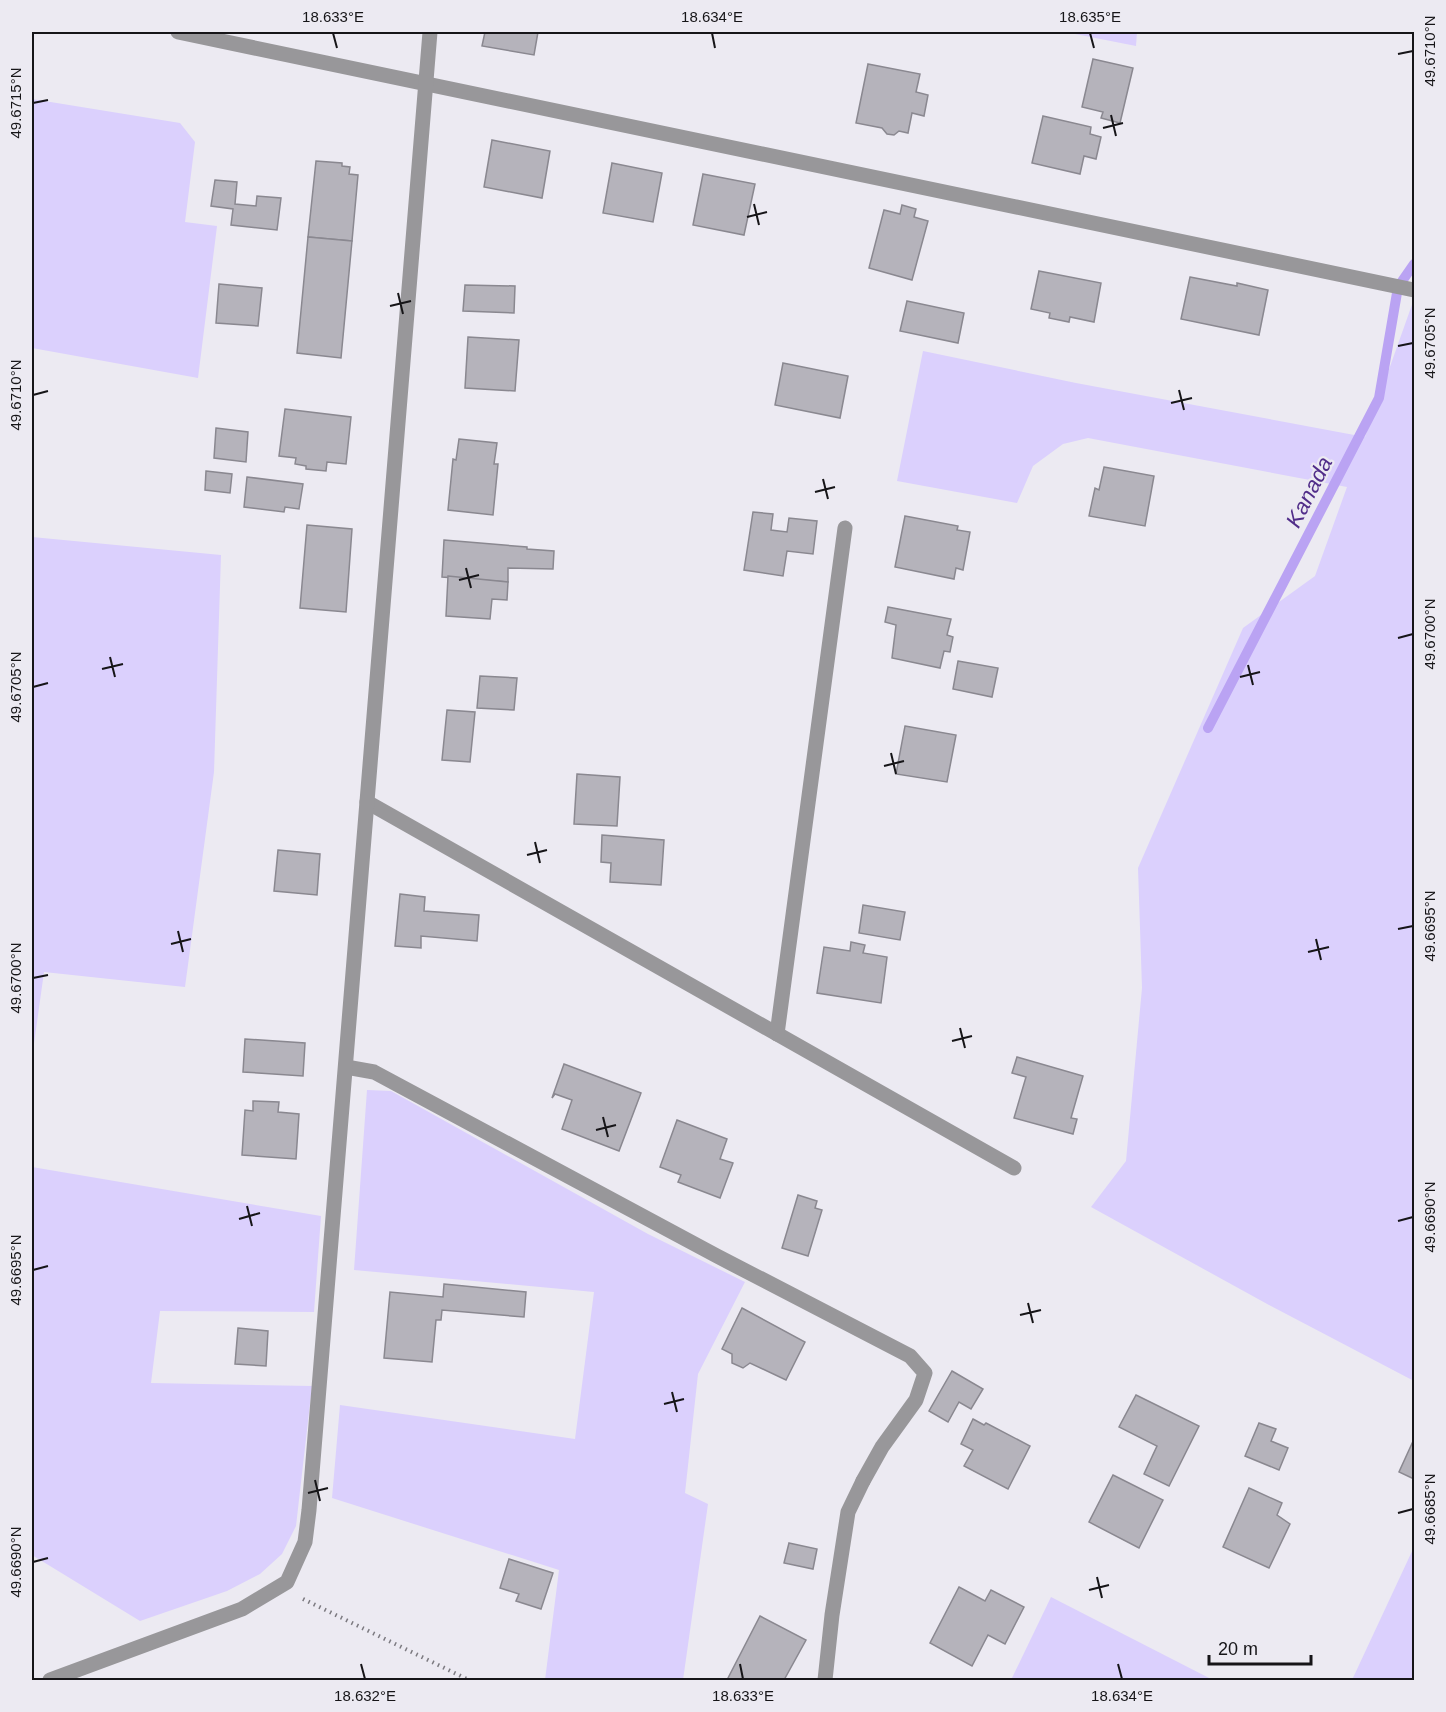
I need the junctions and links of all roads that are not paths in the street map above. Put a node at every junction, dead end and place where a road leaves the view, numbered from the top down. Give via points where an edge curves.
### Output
1 (178, 32) edge
2 (430, 32) edge
3 (426, 82) junction
4 (1414, 290) edge
5 (845, 528) dead end
6 (367, 802) junction
7 (777, 1034) junction
8 (346, 1067) junction
9 (1014, 1168) dead end
10 (50, 1680) edge
11 (825, 1680) edge

1 - 3 street
2 - 3 street
3 - 4 street
3 - 6 street
5 - 7 street
6 - 7 street
6 - 8 street
7 - 9 street
8 - 10 street via 309,1510 305,1542 287,1582 242,1609
8 - 11 street via 374,1072 910,1356 925,1373 916,1400 882,1447 848,1512

